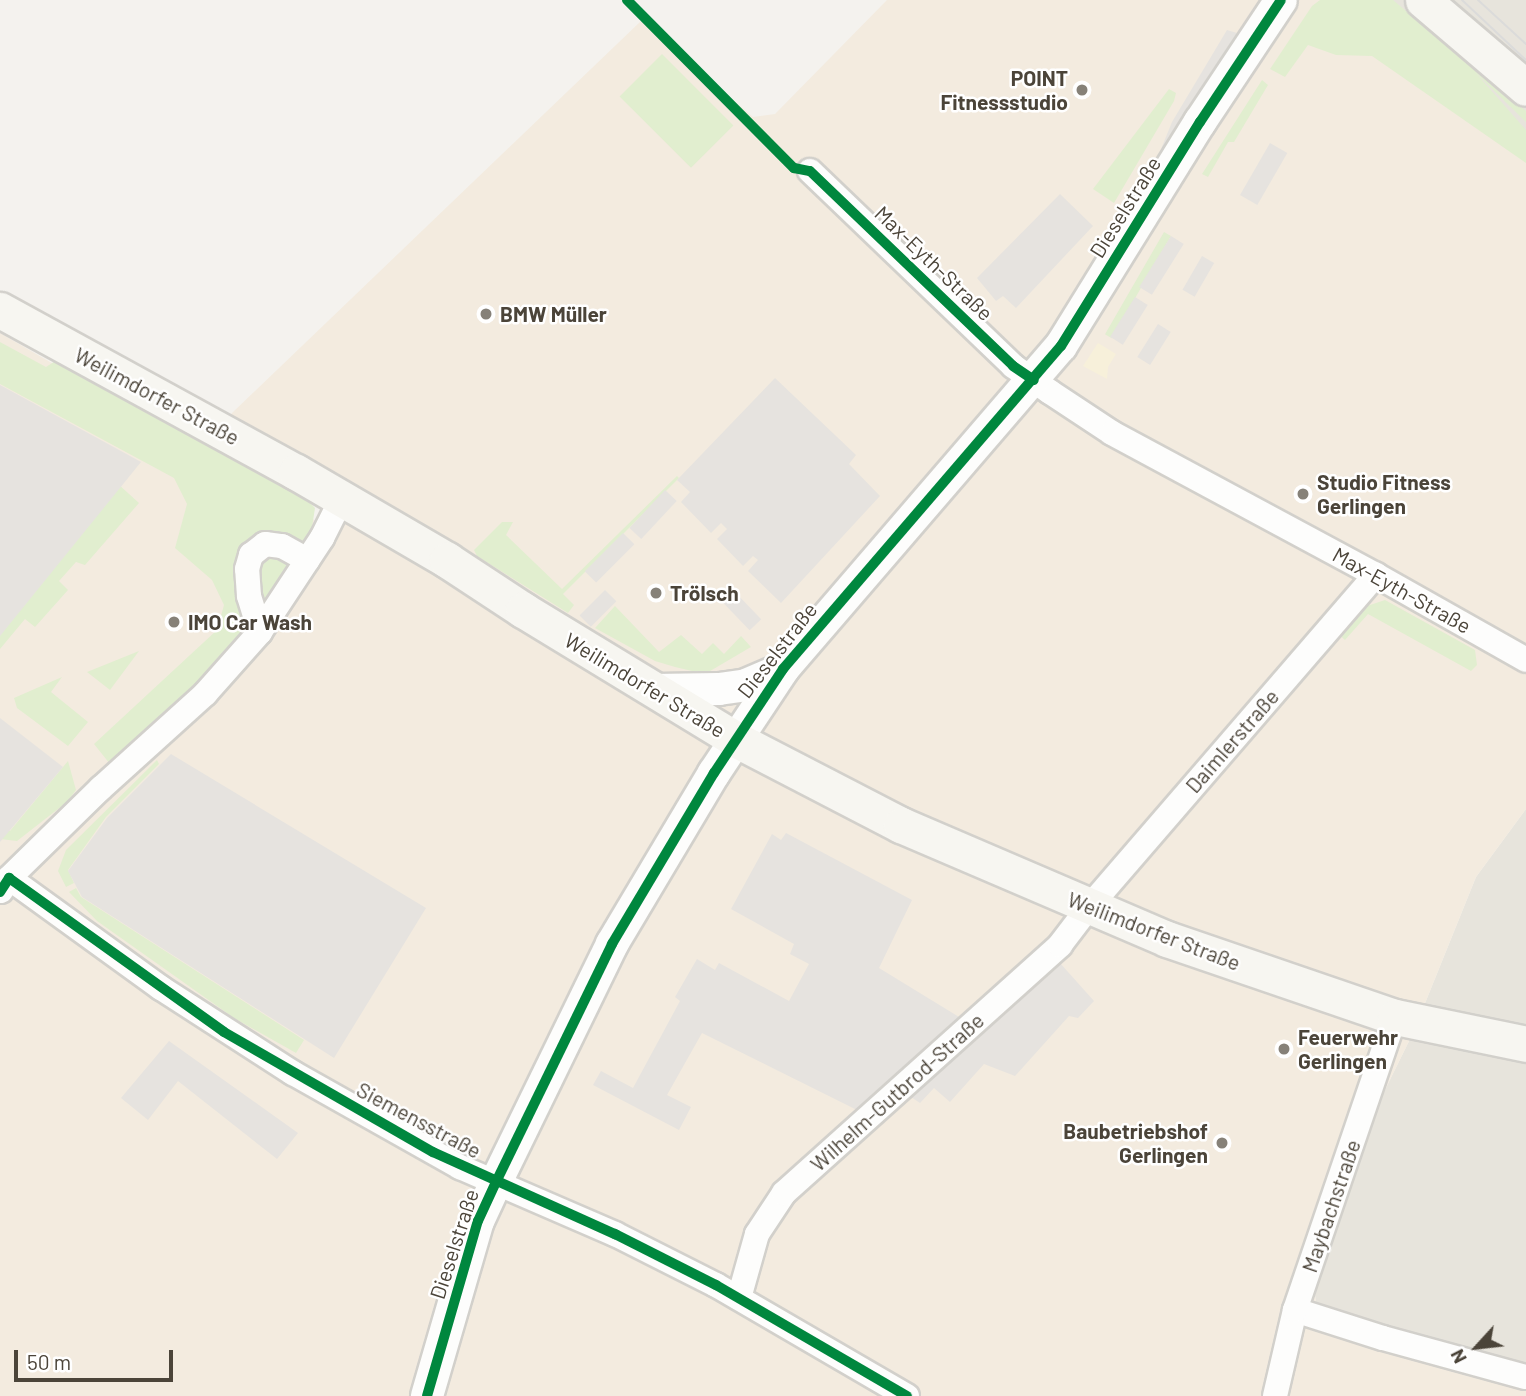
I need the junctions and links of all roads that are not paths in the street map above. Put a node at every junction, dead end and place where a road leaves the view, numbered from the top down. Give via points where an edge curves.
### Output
1 (1281, 0) edge
2 (1423, 0) edge
3 (1526, 88) edge
4 (810, 171) dead end
5 (0, 310) edge
6 (1034, 380) junction
7 (342, 498) junction
8 (307, 560) junction
9 (1376, 575) junction
10 (260, 632) junction
11 (1526, 660) edge
12 (783, 669) junction
13 (655, 690) junction
14 (735, 739) junction
15 (5, 885) edge
16 (1089, 908) junction
17 (1395, 1017) junction
18 (1526, 1044) edge
19 (496, 1182) junction
20 (739, 1298) junction
21 (1296, 1310) junction
22 (1526, 1377) edge
23 (427, 1396) edge
24 (907, 1396) edge
25 (1275, 1396) edge

1 - 6 street, Dieselstraße via 1061,346
2 - 3 main road
4 - 6 street, Max-Eyth-Straße via 1013,366
5 - 7 main road, Weilimdorfer Straße
6 - 9 street, Max-Eyth-Straße via 1112,433
6 - 12 street, Dieselstraße
7 - 8 street, Siemensstraße
7 - 13 main road, Weilimdorfer Straße
8 - 10 street, Siemensstraße
8 - 10 street via 282,546 265,544 251,555 249,596
9 - 11 street, Max-Eyth-Straße
9 - 16 street, Daimlerstraße
10 - 15 street, Siemensstraße via 205,695 101,788
12 - 13 street via 746,685
12 - 14 street, Dieselstraße
13 - 14 main road, Weilimdorfer Straße
14 - 16 main road, Weilimdorfer Straße via 911,830
14 - 19 street, Dieselstraße via 612,944
15 - 19 street, Siemensstraße via 225,1032 433,1152
16 - 17 main road, Weilimdorfer Straße
16 - 20 street, Wilhelm-Gutbrod-Straße via 1060,946 784,1193 757,1234
17 - 18 main road, Weilimdorfer Straße
17 - 21 street, Maybachstraße
19 - 20 street, Siemensstraße via 615,1234
19 - 23 street, Dieselstraße via 478,1221
20 - 24 street, Siemensstraße
21 - 22 street
21 - 25 street, Maybachstraße

